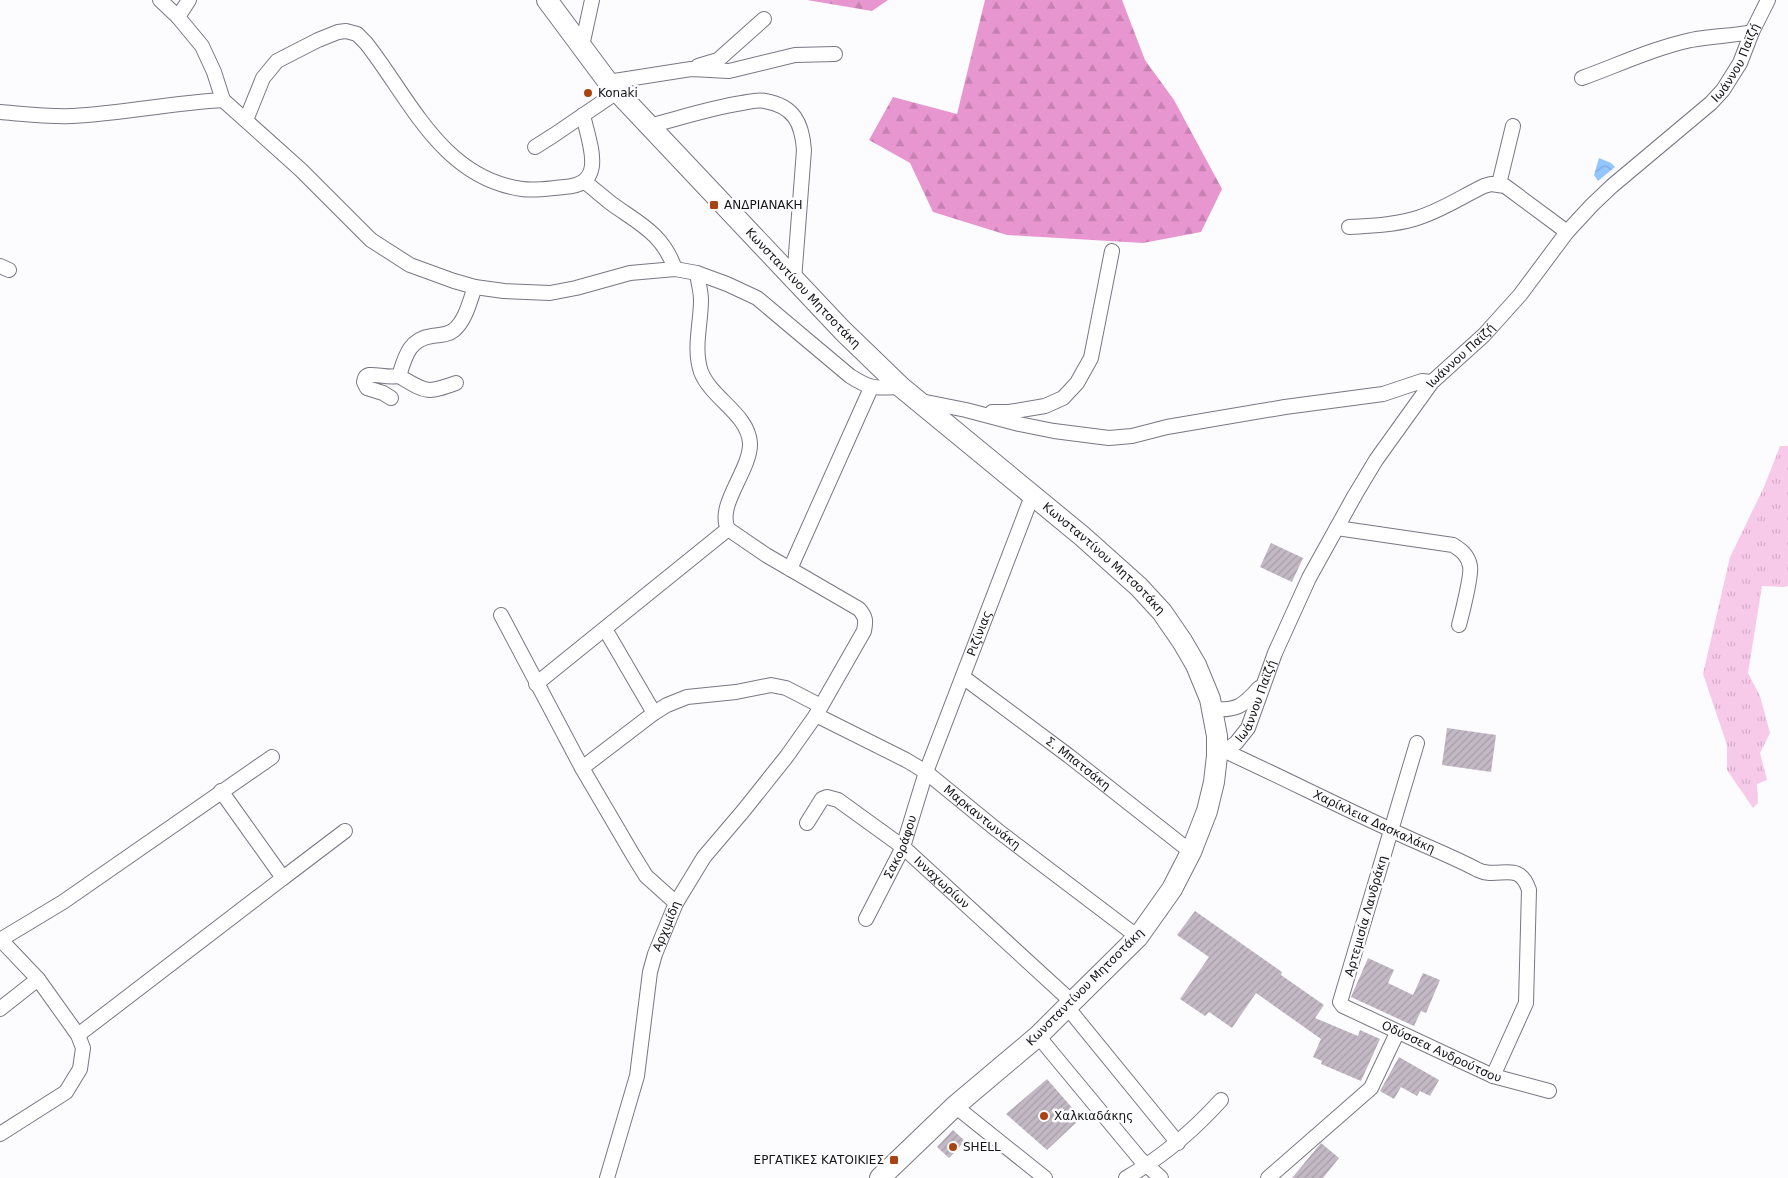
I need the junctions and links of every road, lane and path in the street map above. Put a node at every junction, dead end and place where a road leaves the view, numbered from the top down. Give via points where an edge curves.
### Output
1 (160, 0) edge
2 (189, 0) edge
3 (547, 0) edge
4 (592, 0) edge
5 (1768, 0) edge
6 (178, 17) junction
7 (764, 19) dead end
8 (1752, 32) junction
9 (582, 46) junction
10 (836, 54) dead end
11 (690, 69) junction
12 (1582, 78) dead end
13 (613, 87) junction
14 (223, 100) junction
15 (0, 112) edge
16 (583, 116) junction
17 (246, 120) junction
18 (649, 126) junction
19 (1513, 126) dead end
20 (535, 147) dead end
21 (585, 182) junction
22 (1499, 184) junction
23 (1349, 227) dead end
24 (1567, 232) junction
25 (1112, 251) dead end
26 (675, 269) junction
27 (697, 274) junction
28 (794, 280) junction
29 (475, 287) junction
30 (399, 376) junction
31 (1432, 382) junction
32 (456, 384) dead end
33 (871, 388) junction
34 (909, 394) junction
35 (391, 398) dead end
36 (966, 410) junction
37 (1032, 496) junction
38 (1337, 528) junction
39 (728, 529) junction
40 (790, 569) junction
41 (501, 615) dead end
42 (1459, 625) dead end
43 (605, 630) junction
44 (962, 677) junction
45 (536, 684) junction
46 (1263, 684) junction
47 (1237, 708) junction
48 (1212, 709) junction
49 (819, 710) junction
50 (654, 713) junction
51 (1251, 722) junction
52 (1417, 743) dead end
53 (1221, 754) junction
54 (272, 757) dead end
55 (582, 768) junction
56 (926, 772) junction
57 (221, 791) junction
58 (807, 823) dead end
59 (1391, 830) junction
60 (345, 831) dead end
61 (904, 847) junction
62 (1191, 852) junction
63 (283, 878) junction
64 (676, 903) junction
65 (866, 918) dead end
66 (1138, 937) junction
67 (0, 939) edge
68 (38, 980) junction
69 (1340, 1002) joint
70 (1070, 1004) junction
71 (0, 1009) edge
72 (1397, 1032) junction
73 (78, 1035) junction
74 (1038, 1036) junction
75 (1493, 1076) junction
76 (1549, 1092) dead end
77 (1221, 1100) dead end
78 (955, 1106) junction
79 (0, 1134) edge
80 (1178, 1143) junction
81 (1147, 1166) junction
82 (607, 1178) edge
83 (880, 1178) edge
84 (1045, 1178) edge
85 (1126, 1178) edge
86 (1161, 1178) edge
87 (1268, 1178) edge

1 - 6 street
2 - 6 street
3 - 9 main road, Κωνσταντίνου Μητσοτάκη
4 - 9 street
5 - 8 street, Ιωάννου Παϊζή
6 - 14 street via 202,46
7 - 11 street via 718,60
8 - 12 street via 1691,40
8 - 24 street, Ιωάννου Παϊζή via 1740,63 1711,103 1612,186
9 - 13 main road, Κωνσταντίνου Μητσοτάκη
10 - 11 street via 796,55 729,71
11 - 13 street
13 - 16 street
13 - 18 main road, Κωνσταντίνου Μητσοτάκη
14 - 15 street via 71,116
14 - 17 street
16 - 20 street
16 - 21 street via 593,167
17 - 21 street via 264,78 277,61 318,40 346,31 358,34 366,43 426,129 477,174 524,189 572,187
17 - 29 street via 371,240 410,265
18 - 28 main road, Κωνσταντίνου Μητσοτάκη
18 - 28 street via 716,108 763,100 782,106 796,119 802,132 804,150
19 - 22 street
21 - 26 street via 659,238
22 - 23 street via 1484,186 1414,219
22 - 24 street via 1512,190
24 - 31 street, Ιωάννου Παϊζή via 1520,295
25 - 36 street via 1091,358 1077,383 1063,398 1046,406 1009,412
26 - 27 street
26 - 29 street via 630,273 550,292
27 - 33 street via 757,298 850,376
27 - 39 street via 701,298 697,345 702,372 715,394 743,422 750,439 746,464 725,516
28 - 34 main road, Κωνσταντίνου Μητσοτάκη
29 - 30 street via 459,324 447,334 415,342 408,351
30 - 32 street via 429,391
30 - 35 street via 370,375 364,382 367,388
31 - 36 street via 1422,381 1383,394 1285,407 1109,438 1054,431
31 - 38 street, Ιωάννου Παϊζή via 1376,460
33 - 34 street
33 - 40 street
34 - 36 street
34 - 37 main road, Κωνσταντίνου Μητσοτάκη
37 - 44 street, Ριζίνιας
37 - 48 main road, Κωνσταντίνου Μητσοτάκη via 1082,536 1162,612 1196,665
38 - 42 street via 1453,545 1462,550 1471,567
38 - 46 street, Ιωάννου Παϊζή via 1294,608
39 - 40 street
39 - 43 street
40 - 49 street, Αρχιμίδη via 859,609 866,620 864,632
41 - 45 street
43 - 45 street
43 - 50 street
44 - 56 street, Ριζίνιας
44 - 62 street, Σ. Μπατσάκη
45 - 55 street
46 - 47 street
46 - 51 street, Ιωάννου Παϊζή
47 - 48 street
47 - 51 street
48 - 53 main road, Κωνσταντίνου Μητσοτάκη
49 - 50 street, Μαρκαντωνάκη via 786,688 771,685 688,697
49 - 56 street, Μαρκαντωνάκη
49 - 64 street, Αρχιμίδη via 787,756 704,857
50 - 55 street, Μαρκαντωνάκη
51 - 53 street, Ιωάννου Παϊζή via 1243,735
52 - 59 street, Αρτεμισία Λανδράκη
53 - 59 street, Χαρίκλεια Δασκαλάκη
53 - 62 main road, Κωνσταντίνου Μητσοτάκη via 1207,811
54 - 57 street
55 - 64 street via 646,876
56 - 61 street, Σακοράφου
56 - 66 street, Μαρκαντωνάκη
57 - 63 street
57 - 67 street via 71,896
58 - 61 street, Ινναχωρίων via 822,799 827,797 838,800
59 - 69 street, Αρτεμισία Λανδράκη
59 - 75 street, Χαρίκλεια Δασκαλάκη via 1482,872 1515,872 1526,879 1529,890 1526,1003
60 - 63 street
61 - 65 street, Σακοράφου
61 - 70 street, Ινναχωρίων
62 - 66 main road, Κωνσταντίνου Μητσοτάκη via 1172,890
63 - 73 street
64 - 82 street, Αρχιμίδη via 650,972 637,1076
66 - 70 main road, Κωνσταντίνου Μητσοτάκη
67 - 68 street
68 - 71 street
68 - 73 street
69 - 72 street, Οδύσσεα Ανδρούτσου
70 - 74 main road, Κωνσταντίνου Μητσοτάκη
70 - 80 street, Ινναχωρίων
72 - 75 street, Οδύσσεα Ανδρούτσου
72 - 87 street via 1371,1088
73 - 79 street via 83,1048 80,1069 66,1092
74 - 78 main road, Κωνσταντίνου Μητσοτάκη
74 - 81 street
75 - 76 street, Οδύσσεα Ανδρούτσου
77 - 80 street
78 - 83 main road, Κωνσταντίνου Μητσοτάκη
78 - 84 street
80 - 81 street
81 - 85 street
81 - 86 street

